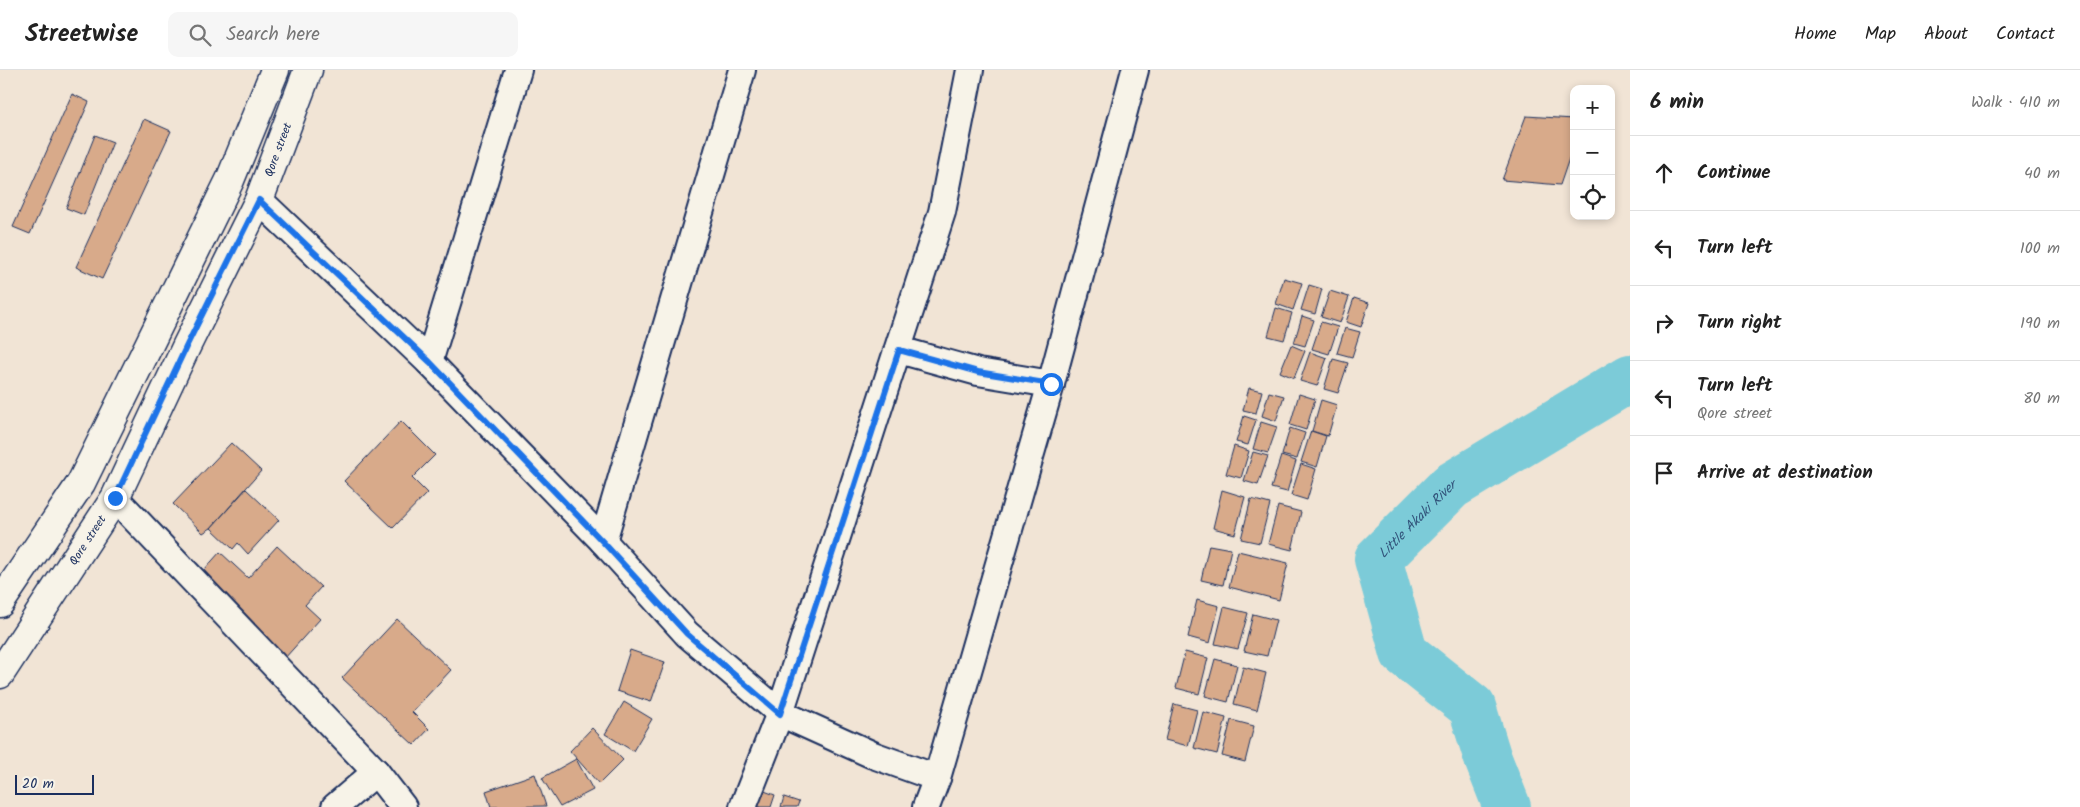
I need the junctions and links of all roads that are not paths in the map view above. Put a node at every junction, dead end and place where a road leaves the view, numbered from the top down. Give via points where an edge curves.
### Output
1 (275, 70) edge
2 (308, 70) edge
3 (518, 70) edge
4 (742, 70) edge
5 (970, 70) edge
6 (1135, 70) edge
7 (259, 200) junction
8 (899, 350) junction
9 (430, 362) junction
10 (1051, 384) junction
11 (115, 498) junction
12 (603, 542) junction
13 (0, 603) edge
14 (0, 674) edge
15 (780, 714) junction
16 (376, 772) junction
17 (937, 778) junction
18 (335, 807) edge
19 (403, 807) edge
20 (743, 807) edge
21 (926, 807) edge

1 - 13 street via 230,180 80,483
2 - 7 street, Qore street
3 - 9 street
4 - 12 street
5 - 8 street via 942,212
6 - 10 street
7 - 9 street
7 - 11 street, Qore street
8 - 10 street via 978,372
8 - 15 street
9 - 12 street
10 - 17 street
11 - 14 street, Qore street
11 - 16 street
12 - 15 street via 687,634
15 - 17 street via 873,756
15 - 20 street
16 - 18 street
16 - 19 street
17 - 21 street

